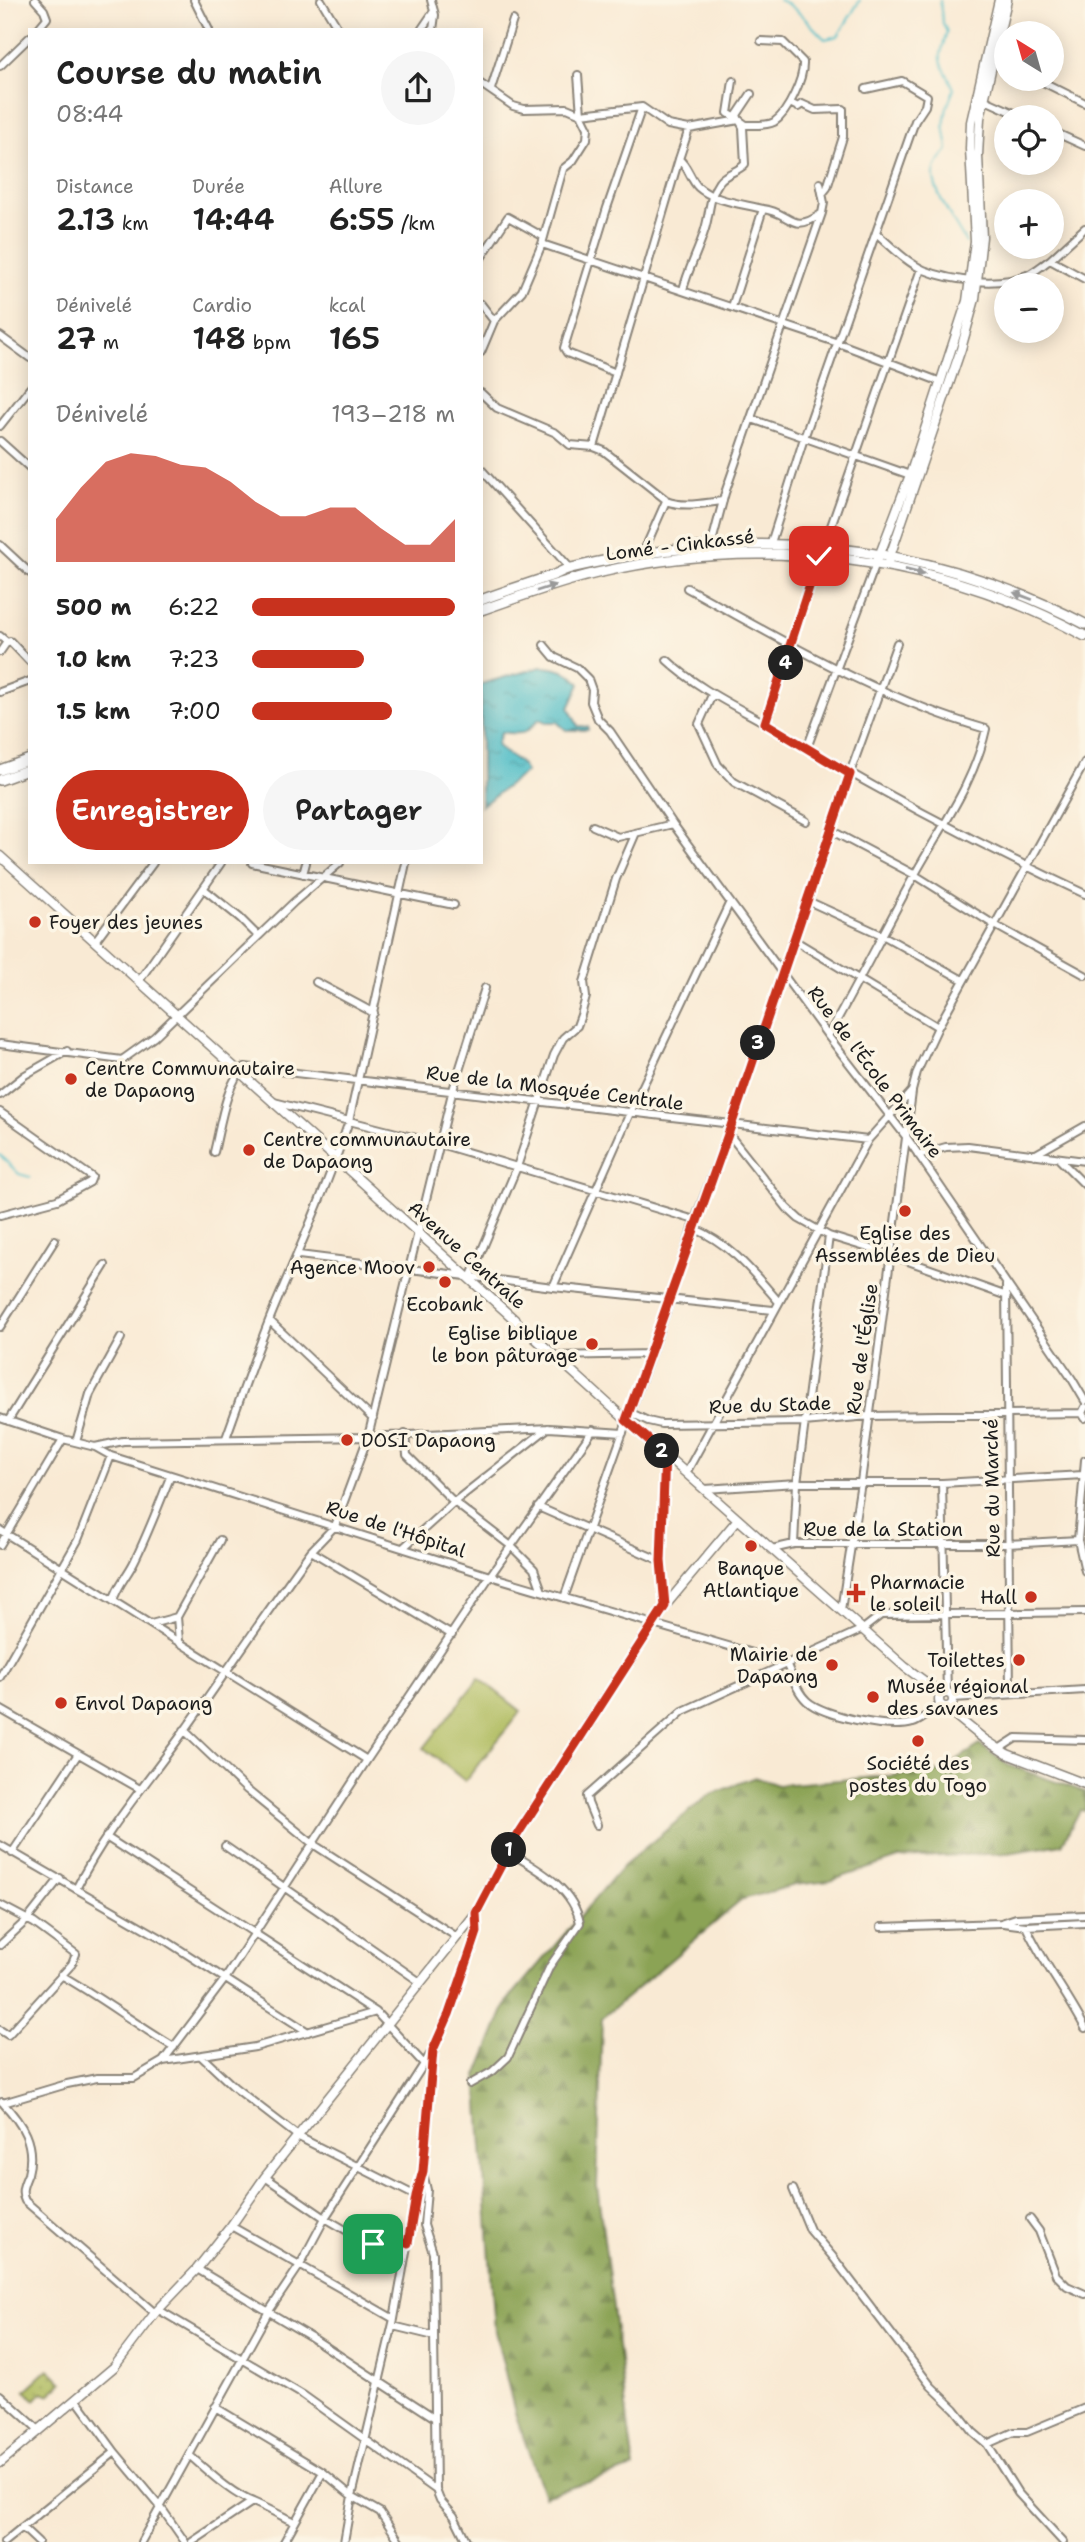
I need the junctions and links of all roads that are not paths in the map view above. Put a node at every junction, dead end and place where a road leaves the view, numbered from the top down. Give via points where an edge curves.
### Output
1 (35, 0) edge
2 (194, 0) edge
3 (321, 0) edge
4 (431, 0) edge
5 (999, 0) edge
6 (1007, 0) edge
7 (434, 11) junction
8 (513, 20) dead end
9 (39, 28) edge
10 (208, 28) edge
11 (338, 28) edge
12 (422, 28) edge
13 (433, 28) edge
14 (28, 39) edge
15 (761, 41) dead end
16 (992, 59) joint
17 (0, 66) edge
18 (578, 75) dead end
19 (733, 82) dead end
20 (483, 85) edge
21 (491, 89) junction
22 (866, 89) dead end
23 (1061, 91) edge
24 (751, 94) dead end
25 (983, 99) junction
26 (790, 103) junction
27 (1085, 103) edge
28 (996, 105) edge
29 (642, 107) junction
30 (583, 118) junction
31 (738, 120) junction
32 (689, 130) junction
33 (1064, 136) edge
34 (1085, 146) edge
35 (679, 159) junction
36 (820, 183) dead end
37 (823, 193) junction
38 (712, 195) junction
39 (763, 209) junction
40 (822, 213) junction
41 (1085, 228) edge
42 (876, 233) junction
43 (543, 241) junction
44 (484, 250) edge
45 (1050, 260) junction
46 (591, 261) junction
47 (921, 269) junction
48 (644, 277) junction
49 (1085, 279) edge
50 (975, 281) junction
51 (683, 290) junction
52 (483, 307) edge
53 (732, 307) junction
54 (494, 321) junction
55 (784, 326) junction
56 (0, 336) edge
57 (838, 342) junction
58 (483, 347) edge
59 (28, 357) edge
60 (889, 362) junction
61 (616, 373) junction
62 (941, 382) junction
63 (28, 391) edge
64 (483, 395) edge
65 (752, 419) junction
66 (0, 426) edge
67 (804, 438) junction
68 (0, 441) edge
69 (594, 447) junction
70 (855, 456) junction
71 (28, 466) edge
72 (483, 471) edge
73 (910, 475) junction
74 (723, 500) junction
75 (666, 501) junction
76 (771, 543) junction
77 (0, 545) edge
78 (711, 546) junction
79 (824, 546) junction
80 (643, 553) junction
81 (891, 555) junction
82 (819, 556) junction
83 (878, 559) junction
84 (887, 565) junction
85 (570, 568) junction
86 (28, 571) edge
87 (687, 588) dead end
88 (483, 599) edge
89 (483, 609) edge
90 (1085, 624) edge
91 (0, 636) edge
92 (1085, 636) edge
93 (6, 642) junction
94 (897, 643) dead end
95 (544, 645) dead end
96 (792, 645) junction
97 (0, 652) edge
98 (28, 660) edge
99 (667, 660) dead end
100 (835, 669) junction
101 (28, 682) edge
102 (880, 689) junction
103 (0, 692) edge
104 (712, 695) junction
105 (765, 723) junction
106 (807, 748) junction
107 (28, 760) edge
108 (1085, 762) edge
109 (0, 769) edge
110 (28, 770) edge
111 (850, 774) junction
112 (0, 780) edge
113 (806, 821) dead end
114 (673, 824) junction
115 (593, 826) dead end
116 (945, 826) junction
117 (832, 831) junction
118 (635, 835) junction
119 (0, 856) edge
120 (152, 864) edge
121 (220, 864) edge
122 (257, 864) edge
123 (306, 864) edge
124 (339, 864) edge
125 (406, 864) edge
126 (1026, 866) junction
127 (303, 874) junction
128 (915, 876) junction
129 (322, 878) junction
130 (204, 889) junction
131 (400, 894) junction
132 (1085, 894) edge
133 (808, 901) junction
134 (730, 902) junction
135 (454, 905) dead end
136 (993, 924) junction
137 (258, 936) junction
138 (884, 936) junction
139 (794, 940) junction
140 (95, 941) junction
141 (782, 973) junction
142 (1085, 975) edge
143 (860, 980) junction
144 (139, 981) junction
145 (963, 981) junction
146 (316, 982) dead end
147 (485, 988) dead end
148 (374, 1013) junction
149 (176, 1014) junction
150 (937, 1027) junction
151 (828, 1036) junction
152 (0, 1044) edge
153 (66, 1051) junction
154 (240, 1071) junction
155 (359, 1079) junction
156 (912, 1091) junction
157 (452, 1093) junction
158 (0, 1095) edge
159 (538, 1101) junction
160 (274, 1102) junction
161 (0, 1112) edge
162 (630, 1113) junction
163 (889, 1118) junction
164 (349, 1121) junction
165 (1085, 1126) edge
166 (729, 1129) junction
167 (907, 1138) junction
168 (868, 1140) junction
169 (440, 1144) junction
170 (214, 1152) dead end
171 (918, 1155) junction
172 (1034, 1155) junction
173 (337, 1157) junction
174 (1058, 1158) junction
175 (1085, 1161) edge
176 (517, 1167) junction
177 (1085, 1185) edge
178 (595, 1191) junction
179 (0, 1215) edge
180 (695, 1220) junction
181 (693, 1228) junction
182 (820, 1230) junction
183 (416, 1231) junction
184 (829, 1236) junction
185 (55, 1241) dead end
186 (299, 1255) junction
187 (891, 1255) junction
188 (105, 1265) dead end
189 (408, 1269) junction
190 (469, 1276) junction
191 (1006, 1282) junction
192 (553, 1287) junction
193 (1007, 1296) junction
194 (670, 1300) junction
195 (778, 1301) junction
196 (773, 1310) junction
197 (270, 1321) junction
198 (0, 1328) edge
199 (121, 1338) dead end
200 (650, 1354) junction
201 (555, 1356) junction
202 (1085, 1401) edge
203 (1084, 1413) edge
204 (1006, 1415) junction
205 (628, 1416) junction
206 (869, 1416) junction
207 (0, 1418) edge
208 (373, 1419) junction
209 (8, 1420) junction
210 (716, 1422) junction
211 (803, 1422) junction
212 (549, 1428) junction
213 (593, 1430) junction
214 (622, 1433) junction
215 (405, 1434) junction
216 (368, 1437) junction
217 (226, 1438) junction
218 (62, 1439) junction
219 (76, 1442) junction
220 (95, 1447) junction
221 (665, 1454) junction
222 (111, 1456) junction
223 (1085, 1460) edge
224 (686, 1473) junction
225 (171, 1475) junction
226 (1083, 1475) junction
227 (1006, 1479) junction
228 (861, 1482) junction
229 (797, 1483) junction
230 (942, 1483) junction
231 (705, 1489) junction
232 (454, 1502) junction
233 (538, 1507) junction
234 (738, 1519) junction
235 (335, 1526) junction
236 (589, 1529) junction
237 (3, 1532) edge
238 (220, 1539) dead end
239 (1078, 1540) junction
240 (794, 1544) junction
241 (1007, 1544) junction
242 (0, 1545) edge
243 (852, 1545) junction
244 (943, 1545) junction
245 (511, 1546) junction
246 (404, 1547) junction
247 (772, 1549) junction
248 (311, 1551) junction
249 (661, 1561) junction
250 (62, 1569) junction
251 (1085, 1571) edge
252 (490, 1576) junction
253 (542, 1591) junction
254 (564, 1598) junction
255 (113, 1601) junction
256 (665, 1606) junction
257 (841, 1610) junction
258 (1085, 1612) edge
259 (1010, 1613) junction
260 (945, 1614) junction
261 (177, 1617) junction
262 (151, 1624) junction
263 (653, 1625) junction
264 (863, 1629) junction
265 (452, 1635) junction
266 (179, 1641) junction
267 (786, 1663) junction
268 (225, 1670) junction
269 (0, 1677) edge
270 (1085, 1690) edge
271 (1010, 1692) junction
272 (946, 1700) junction
273 (0, 1709) edge
274 (184, 1730) junction
275 (1085, 1740) edge
276 (999, 1749) junction
277 (78, 1754) junction
278 (367, 1760) junction
279 (1085, 1784) edge
280 (140, 1789) junction
281 (597, 1825) dead end
282 (106, 1837) junction
283 (313, 1844) junction
284 (0, 1845) edge
285 (225, 1846) dead end
286 (509, 1852) junction
287 (12, 1853) junction
288 (60, 1878) junction
289 (285, 1888) junction
290 (76, 1889) junction
291 (0, 1905) edge
292 (476, 1913) junction
293 (1085, 1915) edge
294 (1059, 1916) junction
295 (27, 1920) junction
296 (1001, 1923) junction
297 (1085, 1923) edge
298 (1059, 1925) junction
299 (1026, 1926) junction
300 (881, 1927) dead end
301 (253, 1935) junction
302 (457, 1937) junction
303 (0, 1945) edge
304 (61, 1975) junction
305 (225, 1979) junction
306 (420, 1982) junction
307 (376, 2012) junction
308 (386, 2025) junction
309 (1085, 2028) edge
310 (0, 2030) edge
311 (309, 2032) junction
312 (174, 2046) junction
313 (433, 2050) junction
314 (202, 2057) junction
315 (163, 2061) junction
316 (424, 2064) junction
317 (470, 2084) dead end
318 (1, 2102) edge
319 (299, 2137) junction
320 (359, 2166) junction
321 (423, 2171) junction
322 (265, 2177) junction
323 (793, 2189) dead end
324 (416, 2196) junction
325 (325, 2218) junction
326 (1030, 2219) dead end
327 (231, 2226) junction
328 (408, 2243) junction
329 (300, 2265) junction
330 (197, 2269) junction
331 (1085, 2294) edge
332 (270, 2311) junction
333 (157, 2312) junction
334 (394, 2323) junction
335 (434, 2336) junction
336 (243, 2358) junction
337 (381, 2381) junction
338 (0, 2395) edge
339 (77, 2400) junction
340 (215, 2407) junction
341 (1085, 2408) edge
342 (435, 2418) junction
343 (39, 2430) junction
344 (368, 2439) junction
345 (988, 2444) junction
346 (115, 2452) junction
347 (189, 2455) junction
348 (0, 2463) edge
349 (323, 2472) junction
350 (436, 2490) junction
351 (352, 2496) junction
352 (252, 2502) junction
353 (160, 2506) junction
354 (294, 2522) junction
355 (22, 2527) junction
356 (4, 2542) edge
357 (38, 2542) edge
358 (141, 2542) edge
359 (185, 2542) edge
360 (192, 2542) edge
361 (284, 2542) edge
362 (344, 2542) edge
363 (400, 2542) edge
364 (467, 2542) edge
365 (1063, 2542) edge

1 - 9 street via 47,19
2 - 10 street
3 - 11 street
4 - 7 street
5 - 50 main road via 971,122
6 - 16 main road
7 - 12 street
7 - 13 street
8 - 21 street
14 - 17 street
15 - 26 street via 783,42 803,62
16 - 25 main road
18 - 30 street
19 - 31 street via 728,113
20 - 21 street
21 - 30 street via 513,106 566,107
22 - 42 street via 902,81 928,96
23 - 27 street
24 - 31 street
25 - 28 street
25 - 50 main road via 978,137 982,237
26 - 31 street via 774,122 746,125
26 - 37 street via 815,110 843,109 843,137
29 - 30 street via 590,113
29 - 32 street via 668,125
29 - 46 street
30 - 43 street via 587,139 561,175
31 - 32 street
31 - 38 street via 743,127 745,164 722,178
32 - 35 street
33 - 34 street
35 - 38 street via 696,185
35 - 48 street
36 - 37 street
37 - 40 street
38 - 39 street
38 - 51 street via 706,228
39 - 40 street via 802,224
39 - 53 street
40 - 55 street
41 - 45 street
42 - 47 street
42 - 57 street
43 - 44 street via 508,217
43 - 46 street
43 - 54 street via 522,292
45 - 49 street
45 - 50 street via 1026,276
46 - 48 street
46 - 61 street via 564,350
47 - 50 street
47 - 60 street
48 - 51 street
48 - 61 street
50 - 62 main road
50 - 81 main road via 968,329
51 - 53 street
52 - 54 street
53 - 55 street
54 - 58 street
55 - 57 street
55 - 65 street
56 - 59 street
57 - 60 street
57 - 67 street
60 - 62 street
60 - 70 street
61 - 69 street
62 - 73 main road
63 - 66 street
64 - 69 street via 497,408 556,433 570,445
65 - 67 street
65 - 74 street
67 - 70 street
67 - 76 street
68 - 71 street
69 - 75 street
70 - 73 street
70 - 79 street
72 - 85 street
73 - 83 main road
74 - 75 street via 699,505
74 - 78 street
75 - 80 street
76 - 78 highway, Lomé - Cinkassé
76 - 79 highway, Lomé - Cinkassé
77 - 86 street
78 - 80 highway, Lomé - Cinkassé
79 - 83 highway, Lomé - Cinkassé
80 - 85 highway, Lomé - Cinkassé
81 - 83 highway, Lomé - Cinkassé
81 - 84 main road
90 -> 81 highway, Lomé - Cinkassé via 999,587
82 - 83 highway, Lomé - Cinkassé
89 -> 82 highway, Lomé - Cinkassé via 596,573 634,566 724,554
82 - 96 street
83 - 84 highway, Lomé - Cinkassé
83 - 100 street
84 -> 92 highway, Lomé - Cinkassé via 971,588
85 - 88 highway, Lomé - Cinkassé
87 - 96 street
91 - 93 street
93 - 97 street
93 - 98 street
94 - 102 street
95 - 114 street, Rue de l'École Primaire via 588,679 598,719
96 - 100 street
96 - 105 street
99 - 104 street
100 - 102 street
100 - 106 street
101 - 103 street
102 - 111 street
102 - 116 street via 928,711 986,729 977,764
104 - 105 street
104 - 113 street via 699,724 718,765 734,782
105 - 106 street
106 - 111 street
107 - 109 highway
108 - 126 street
110 - 112 highway
111 - 116 street
111 - 117 street
114 - 118 street
114 - 134 street, Rue de l'École Primaire
115 - 118 street via 615,838
116 - 126 street
116 - 128 street
117 - 128 street
117 - 133 street
118 - 159 street via 612,890 584,982 581,1015 556,1051
119 - 140 main road, Avenue Centrale
120 - 140 street
121 - 130 street
122 - 127 street
123 - 127 street
124 - 129 street
125 - 131 street
126 - 132 street
126 - 136 street
127 - 129 street
128 - 136 street
128 - 138 street
129 - 131 street
129 - 137 street
130 - 137 street
130 - 144 street
131 - 135 street
131 - 148 street
133 - 138 street
133 - 139 street
134 - 141 street, Rue de l'École Primaire
134 - 162 street
136 - 142 street
136 - 145 street
137 - 149 street
138 - 143 street
138 - 145 street
139 - 141 street
139 - 143 street
140 - 144 main road, Avenue Centrale
141 - 151 street, Rue de l'École Primaire
141 - 166 street
143 - 150 street
143 - 151 street
144 - 149 main road, Avenue Centrale
145 - 150 street
146 - 148 street
147 - 157 street
148 - 155 street
149 - 153 street via 122,1060
149 - 154 main road, Avenue Centrale
150 - 156 street
151 - 163 street, Rue de l'École Primaire
152 - 153 street
153 - 158 street
154 - 155 street, Rue de la Mosquée Centrale via 245,1067
154 - 160 main road, Avenue Centrale
154 - 170 street via 229,1093
155 - 157 street, Rue de la Mosquée Centrale
155 - 164 street
156 - 163 street
156 - 167 street, Rue de l'Église
157 - 159 street, Rue de la Mosquée Centrale
157 - 169 street
159 - 162 street, Rue de la Mosquée Centrale
159 - 176 street
160 - 164 street
160 - 173 main road, Avenue Centrale
161 - 179 street via 92,1177 57,1200
162 - 166 street, Rue de la Mosquée Centrale
162 - 178 street
163 - 167 street, Rue de l'École Primaire
163 - 168 street
164 - 169 street
164 - 173 street
165 - 172 street
166 - 168 street, Rue de la Mosquée Centrale
166 - 180 street
166 - 182 street via 787,1208
167 - 171 street, Rue de l'École Primaire
167 - 187 street, Rue de l'Église
168 - 182 street
169 - 176 street
169 - 183 street
171 - 172 street via 968,1146
171 - 191 street, Rue de l'École Primaire
172 - 174 street
173 - 183 main road, Avenue Centrale
173 - 186 street
174 - 175 street
174 - 177 street
176 - 178 street
176 - 190 street
178 - 180 street
178 - 192 street
180 - 181 street
181 - 194 street
181 - 195 street via 728,1247
182 - 184 street
182 - 195 street
183 - 189 street
183 - 190 main road, Avenue Centrale
184 - 187 street
184 - 211 street
185 - 198 street
186 - 189 street
186 - 197 street
187 - 193 street
187 - 206 street, Rue de l'Église
188 - 209 street
189 - 190 street
189 - 208 street
190 - 192 street
190 - 201 main road, Avenue Centrale
191 - 193 street, Rue du Marché
191 - 202 street, Rue de l'École Primaire
192 - 194 street
193 - 204 street, Rue du Marché
194 - 196 street
194 - 200 street
195 - 196 street
196 - 210 street
197 - 208 street
197 - 217 street
199 - 219 street via 90,1394
200 - 201 street
200 - 205 street
201 - 205 main road, Avenue Centrale
203 - 204 street, Rue du Stade
204 - 206 street, Rue du Stade
204 - 227 street, Rue du Marché
205 - 210 street, Rue du Stade via 661,1424
205 - 214 street
205 - 221 main road, Avenue Centrale
206 - 211 street, Rue du Stade
206 - 228 street, Rue de l'Église
207 - 209 street, Rue de l'Hôpital
208 - 216 street
209 - 218 street, Rue de l'Hôpital
210 - 211 street, Rue du Stade
210 - 224 street
211 - 229 street
212 - 213 street
212 - 215 street
212 - 232 street
213 - 214 street
213 - 233 street
214 - 236 street
215 - 216 street
215 - 232 street via 407,1455
216 - 217 street
216 - 235 street
217 - 220 street via 123,1441
218 - 219 street, Rue de l'Hôpital
218 - 237 street
219 - 220 street, Rue de l'Hôpital
220 - 222 street, Rue de l'Hôpital
221 - 224 main road, Avenue Centrale
221 - 249 street
222 - 225 street, Rue de l'Hôpital
222 - 250 street
223 - 226 street
224 - 231 main road, Avenue Centrale
225 - 235 street, Rue de l'Hôpital
225 - 255 street
226 - 227 street
226 - 239 street
227 - 230 street
227 - 241 street, Rue du Marché
228 - 229 street
228 - 230 street
228 - 243 street, Rue de l'Église
229 - 231 street
229 - 240 street
230 - 244 street
231 - 234 main road, Avenue Centrale
232 - 245 street
232 - 246 street
233 - 236 street
233 - 245 street
234 - 247 main road, Avenue Centrale
234 - 256 main road
235 - 246 street, Rue de l'Hôpital
235 - 248 street
236 - 249 street
236 - 254 street
237 - 242 street
237 - 250 street
238 - 261 street
239 - 241 street, Rue de la Station
239 - 251 street
240 - 243 street, Rue de la Station
240 - 247 street, Rue de la Station
241 - 244 street, Rue de la Station
241 - 259 street, Rue du Marché
243 - 244 street, Rue de la Station
243 - 257 street, Rue de l'Église
244 - 260 street
245 - 252 street
245 - 253 street via 534,1569
246 - 252 street, Rue de l'Hôpital
247 - 257 main road, Avenue Centrale
248 - 265 street
248 - 268 street
249 - 256 street
250 - 255 street
250 - 269 street
252 - 253 street, Rue de l'Hôpital
252 - 265 street
253 - 254 street, Rue de l'Hôpital
254 - 263 street, Rue de l'Hôpital
255 - 262 street
256 - 263 main road
257 - 264 main road, Avenue Centrale
258 - 259 street
259 - 260 street
259 - 271 street, Rue du Marché
260 - 264 street via 884,1614
260 - 272 street
261 - 262 street
261 - 266 street
262 - 266 street
263 - 267 street, Rue de l'Hôpital
263 - 286 main road
264 - 267 street
264 - 272 main road, Avenue Centrale
265 - 278 street
266 - 268 street
267 - 272 street via 808,1703 857,1720 913,1723
267 - 281 street via 675,1716 590,1793 587,1800
268 - 274 street
268 - 278 street
270 - 271 street
271 - 272 street
272 - 276 main road, Avenue Centrale via 967,1725
273 - 277 street
274 - 280 street
274 - 283 street
275 - 276 street via 1016,1738
276 - 279 main road, Avenue Centrale
277 - 280 street
277 - 287 street
278 - 283 street
280 - 282 street
282 - 290 street
282 - 301 street
283 - 289 street
283 - 302 street
284 - 287 street
285 - 289 street
286 - 292 main road
286 - 317 street via 556,1883 577,1911 580,1923 550,1966 508,2057
287 - 288 street
288 - 290 street
288 - 295 street
289 - 301 street
289 - 306 street
290 - 305 street
291 - 295 street
292 - 302 main road
292 - 313 street via 477,1932
293 - 294 street
294 - 296 street
294 - 298 street
295 - 303 street
295 - 304 street via 76,1954
296 - 299 street
296 - 300 street
297 - 298 street
298 - 299 street
299 - 309 street
301 - 305 street
301 - 307 street
302 - 306 main road
304 - 310 street via 8,2035
304 - 312 street
305 - 311 street
305 - 312 street
306 - 308 main road
307 - 308 street
307 - 311 street
308 - 316 street
308 - 319 main road
311 - 314 street
312 - 315 street
313 - 316 street
313 - 321 street
314 - 315 street
314 - 319 street
315 - 318 street via 134,2078 88,2080
316 - 320 street
318 - 333 street via 22,2127 31,2152 22,2193 25,2201
319 - 320 street
319 - 322 main road
320 - 324 street
320 - 325 street
321 - 324 street
321 - 335 street via 427,2190 424,2225 433,2253
322 - 325 street
322 - 327 main road
323 - 345 street via 810,2230 931,2386
324 - 328 street
325 - 328 street via 368,2243
325 - 329 street
326 - 331 street via 1056,2275
327 - 329 street
327 - 330 main road
328 - 334 street
329 - 332 street
329 - 334 street
330 - 332 street
330 - 333 main road
332 - 336 street
332 - 337 street
333 - 336 street
333 - 339 main road via 114,2367
334 - 335 street
334 - 337 street
335 - 342 street
336 - 340 street
336 - 344 street
337 - 342 street
337 - 344 street
338 - 343 street
339 - 343 main road
339 - 346 street
340 - 347 street
340 - 349 street
341 - 345 street
342 - 350 street
343 - 348 main road
344 - 350 street
344 - 351 street
345 - 365 street via 1018,2493
346 - 353 street
346 - 355 street
347 - 352 street
347 - 353 street
349 - 351 street
349 - 354 street
350 - 364 street
351 - 362 street
351 - 363 street via 380,2512
352 - 354 street
352 - 360 street
353 - 358 street
353 - 359 street
354 - 361 street
355 - 356 street
355 - 357 street

